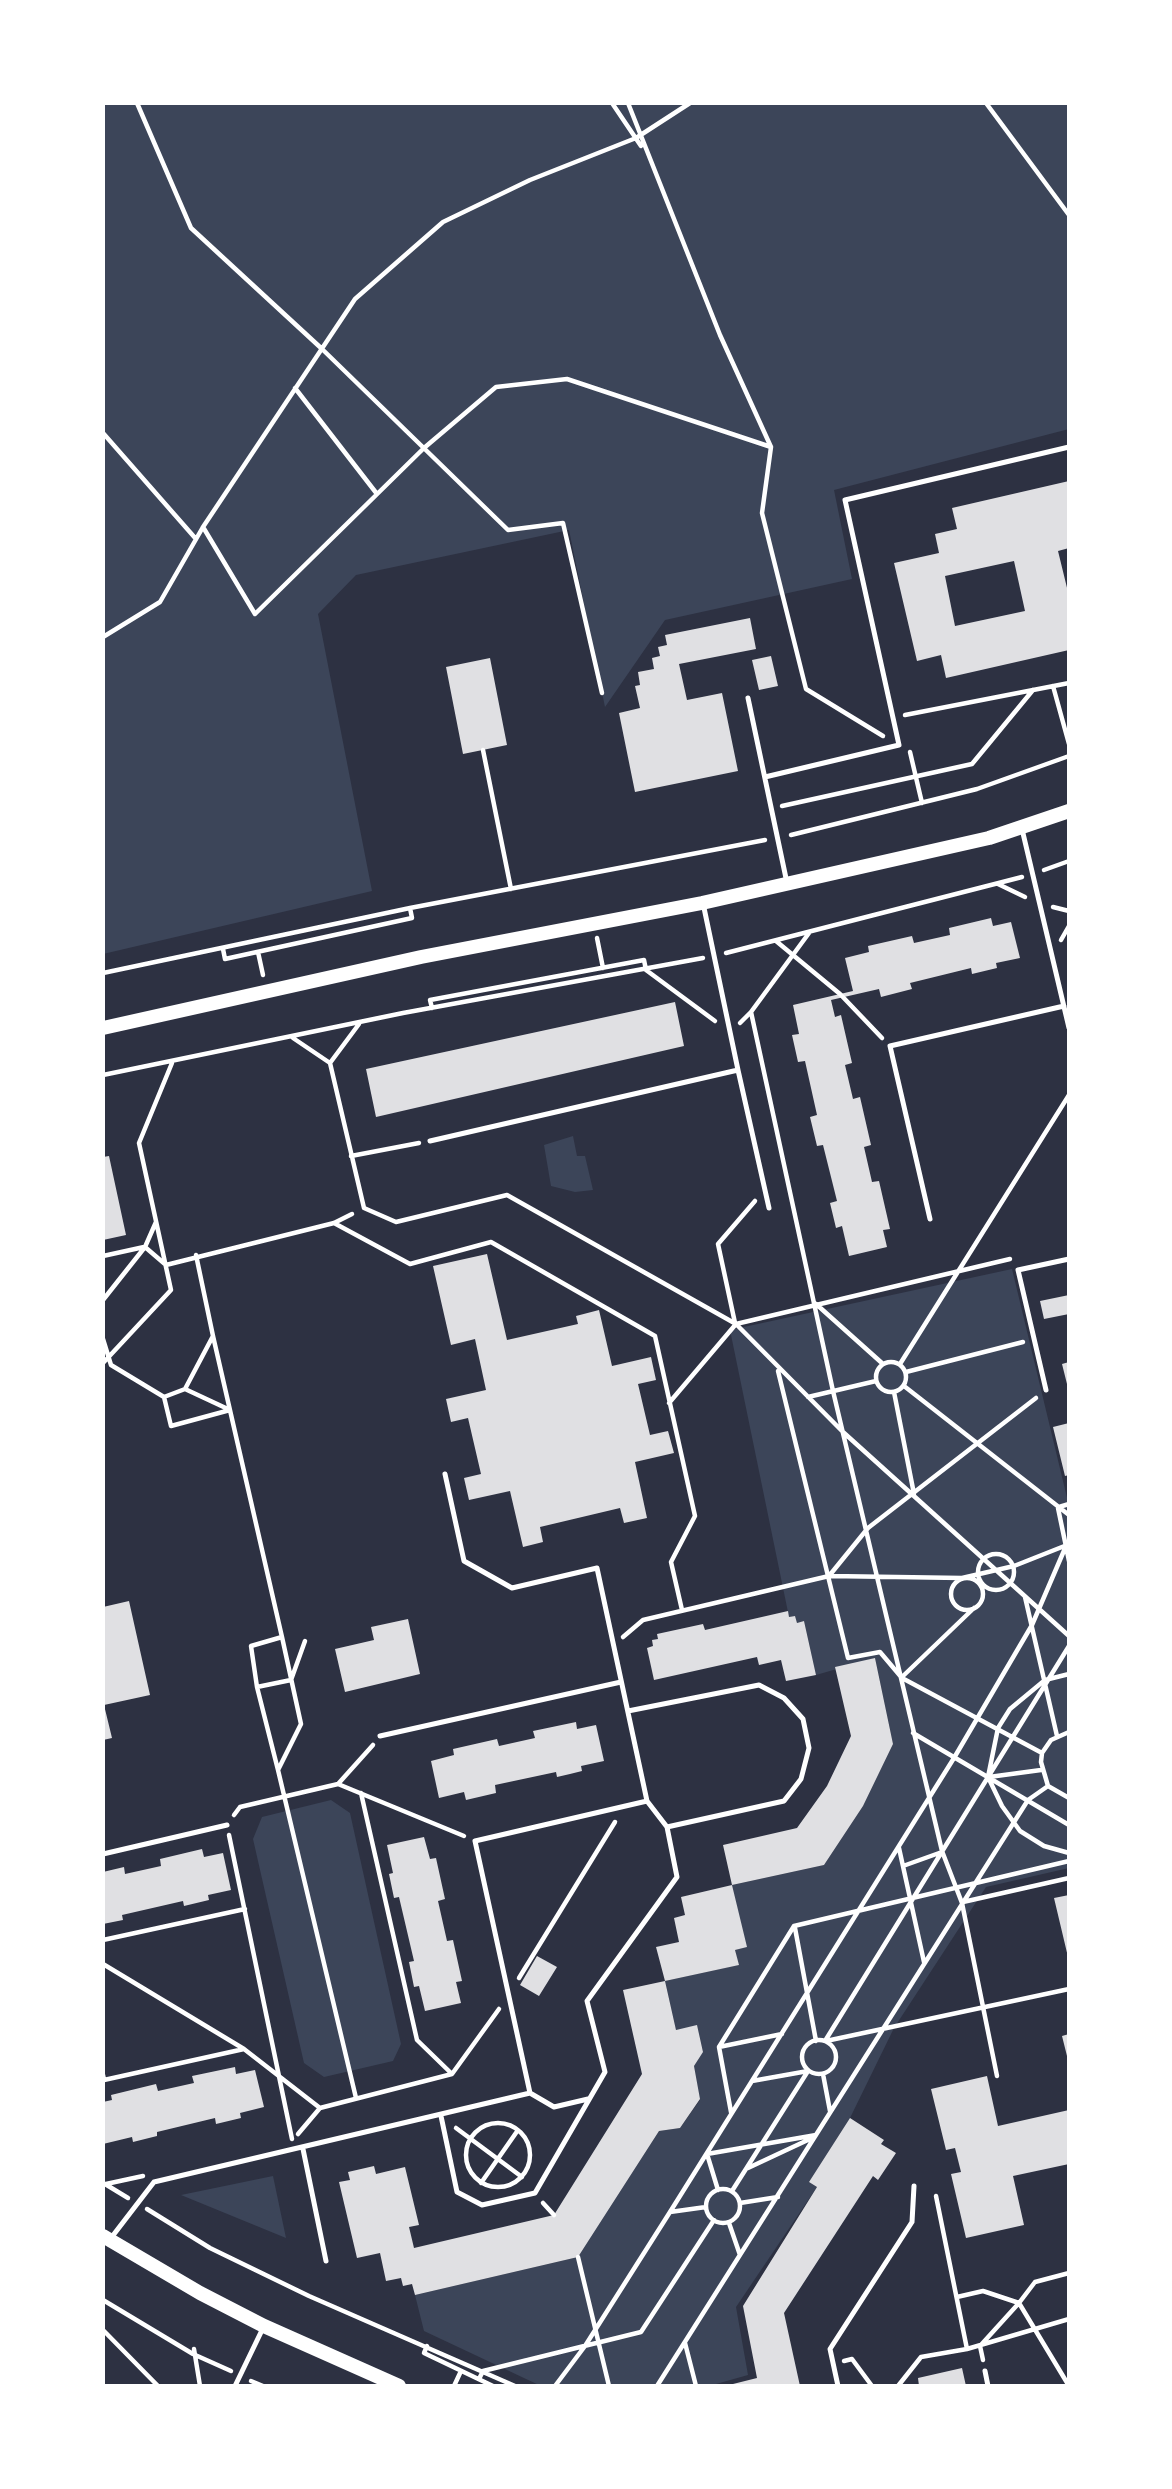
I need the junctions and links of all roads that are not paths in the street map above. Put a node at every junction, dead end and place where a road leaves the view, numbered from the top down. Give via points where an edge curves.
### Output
1 (1069, 447) edge
2 (747, 698) dead end
3 (765, 777) junction
4 (1069, 811) edge
5 (1023, 829) junction
6 (787, 883) junction
7 (702, 903) junction
8 (1064, 1006) junction
9 (103, 1028) edge
10 (1069, 1028) edge
11 (738, 1070) junction
12 (430, 1142) road end
13 (769, 1208) dead end
14 (930, 1219) dead end
15 (1069, 1259) edge
16 (1046, 1390) road end
17 (445, 1474) dead end
18 (621, 1682) junction
19 (628, 1711) junction
20 (380, 1737) road end
21 (647, 1801) junction
22 (227, 1825) road end
23 (667, 1827) junction
24 (103, 1854) edge
25 (530, 2093) junction
26 (588, 2099) junction
27 (441, 2116) junction
28 (303, 2149) junction
29 (914, 2186) dead end
30 (106, 2238) edge
31 (326, 2261) dead end
32 (264, 2326) junction
33 (985, 2371) road end
34 (234, 2386) edge
35 (399, 2386) edge
36 (838, 2386) edge
37 (988, 2386) edge

1 - 3 lane via 845,500 899,746
2 - 3 lane
3 - 6 lane
4 - 5 main road
5 - 6 main road
5 - 8 lane
6 - 7 main road
7 - 9 main road via 421,957
7 - 11 lane
8 - 10 lane
8 - 14 lane via 890,1046
11 - 12 lane
11 - 13 lane
15 - 16 lane via 1018,1270
17 - 18 lane via 464,1561 512,1588 597,1568
18 - 19 lane
18 - 20 lane
19 - 21 lane
19 - 23 lane via 759,1685 784,1698 803,1719 810,1748 801,1779 784,1801
21 - 23 lane
21 - 25 lane via 475,1841
22 - 24 lane
23 - 26 lane via 677,1877 587,2001 605,2072
25 - 26 lane via 554,2107
25 - 27 lane
26 - 27 lane via 535,2193 482,2205 457,2192
27 - 28 lane
28 - 30 lane via 154,2182
28 - 31 lane
29 - 36 lane via 912,2222 830,2349
30 - 32 main road
32 - 34 lane
32 - 35 main road
33 - 37 lane

